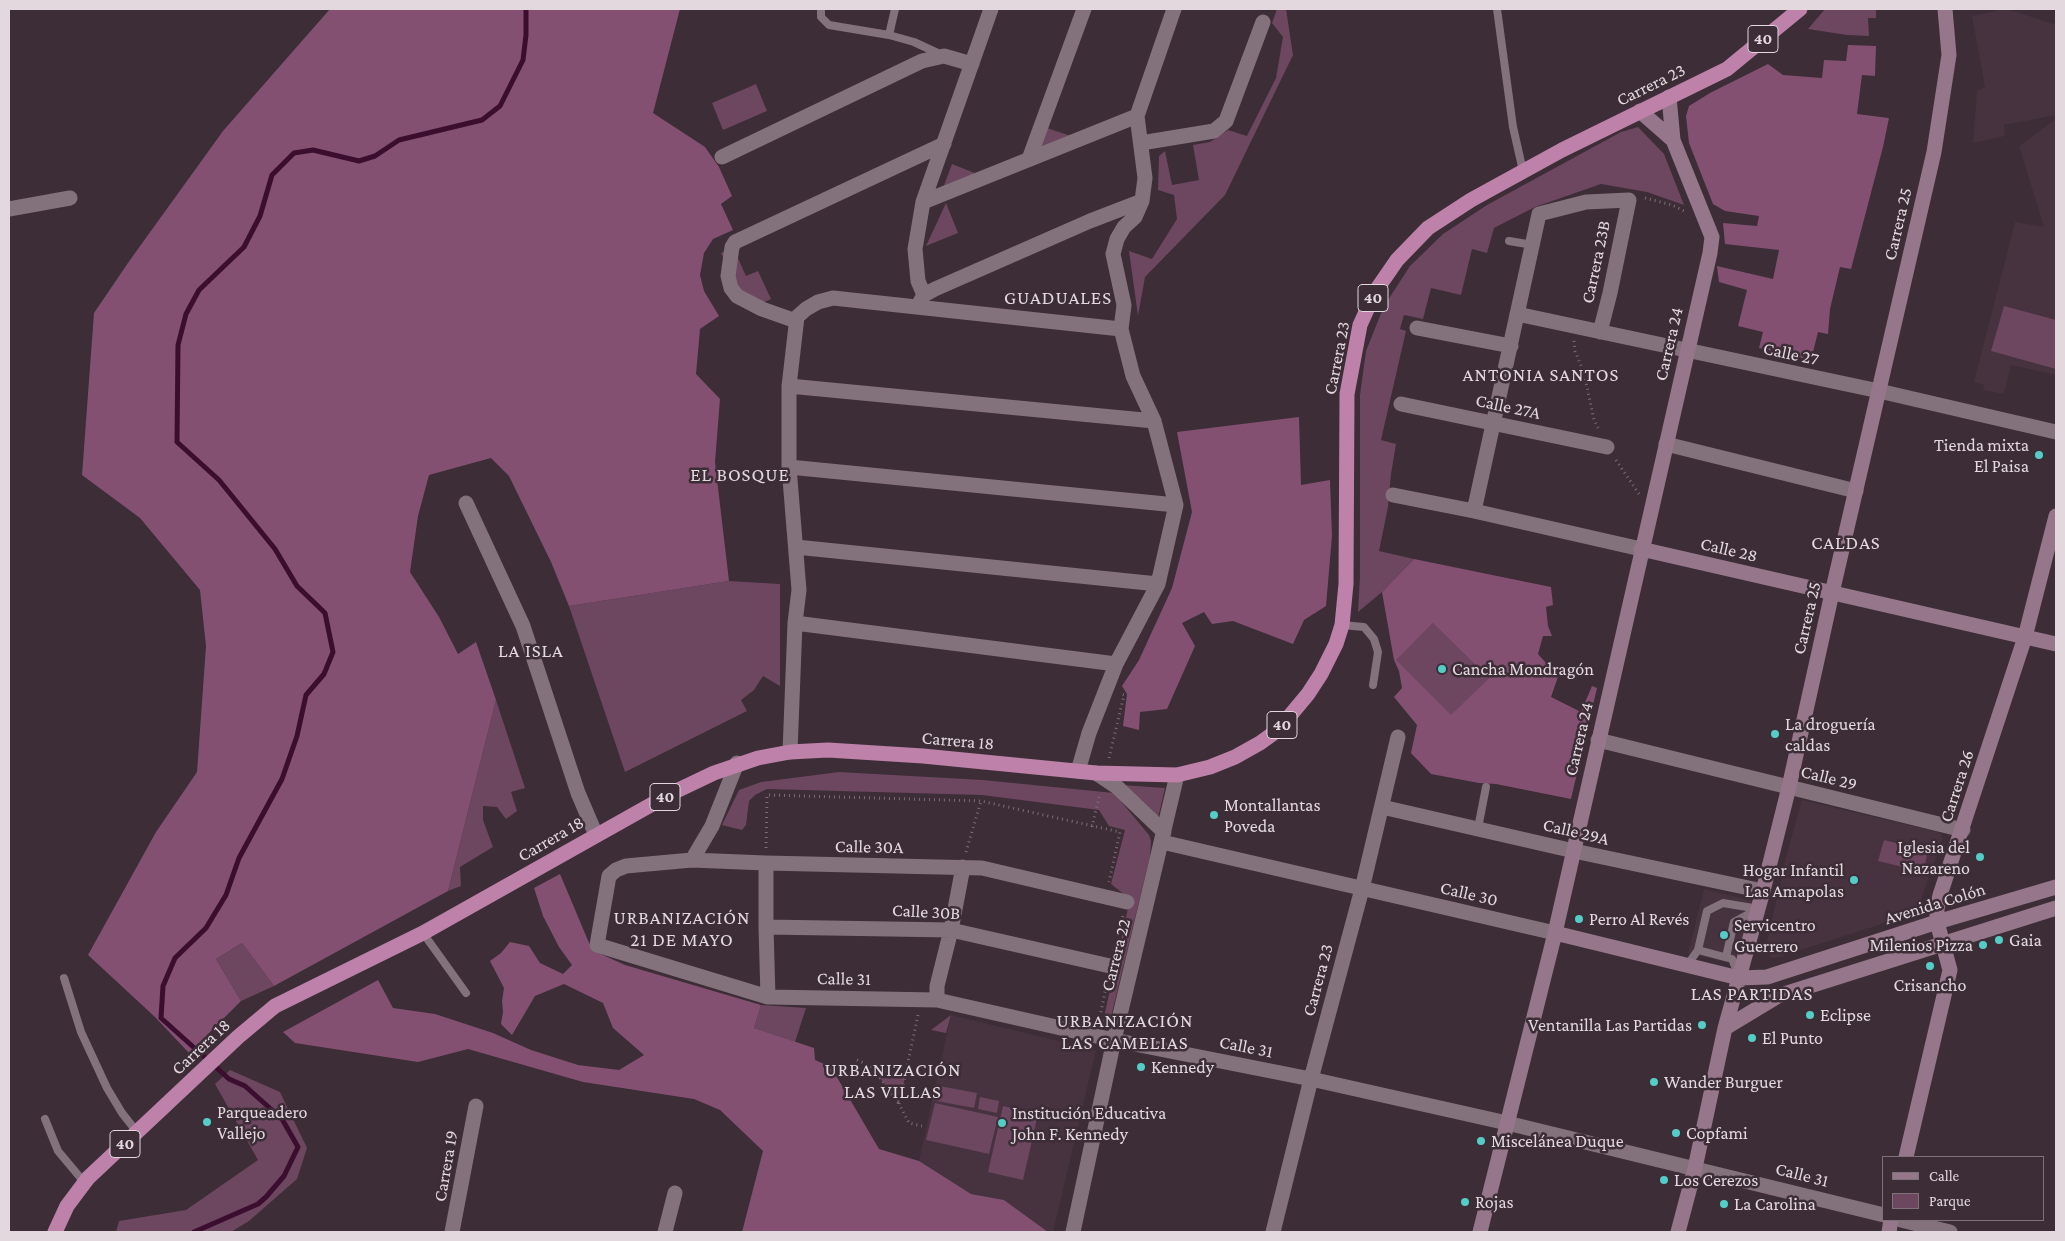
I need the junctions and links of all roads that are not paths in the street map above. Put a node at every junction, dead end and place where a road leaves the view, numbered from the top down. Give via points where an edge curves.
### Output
1 (821, 9) edge
2 (895, 9) edge
3 (991, 9) edge
4 (1084, 9) edge
5 (1174, 9) edge
6 (1497, 9) edge
7 (1800, 9) edge
8 (1945, 9) edge
9 (1263, 22) dead end
10 (889, 34) junction
11 (944, 56) junction
12 (972, 64) junction
13 (1668, 97) junction
14 (1640, 112) junction
15 (1137, 116) junction
16 (1673, 140) junction
17 (1141, 143) junction
18 (944, 144) junction
19 (722, 157) dead end
20 (1029, 159) junction
21 (1523, 171) junction
22 (70, 198) dead end
23 (1142, 201) junction
24 (923, 202) junction
25 (9, 209) edge
26 (1509, 241) dead end
27 (1532, 245) junction
28 (920, 301) junction
29 (1518, 314) junction
30 (796, 321) junction
31 (1417, 328) dead end
32 (1121, 329) junction
33 (1600, 332) junction
34 (1510, 346) junction
35 (1686, 351) junction
36 (789, 386) junction
37 (1879, 391) junction
38 (1401, 404) dead end
39 (1154, 421) junction
40 (1493, 423) junction
41 (2056, 432) edge
42 (1666, 444) junction
43 (1607, 447) road end
44 (789, 467) junction
45 (1856, 492) junction
46 (1393, 495) dead end
47 (466, 503) dead end
48 (1176, 505) junction
49 (1474, 511) junction
50 (2056, 516) edge
51 (796, 547) junction
52 (1641, 549) junction
53 (1158, 584) junction
54 (1832, 593) junction
55 (795, 623) junction
56 (1342, 625) junction
57 (2025, 637) junction
58 (2056, 644) edge
59 (1116, 664) junction
60 (1373, 685) dead end
61 (1398, 737) dead end
62 (1598, 740) junction
63 (790, 752) junction
64 (737, 764) junction
65 (1078, 771) junction
66 (1096, 773) junction
67 (1177, 775) junction
68 (1486, 787) dead end
69 (1789, 787) junction
70 (1382, 807) junction
71 (1478, 828) junction
72 (1963, 830) junction
73 (596, 835) junction
74 (1163, 837) junction
75 (1574, 851) junction
76 (692, 860) junction
77 (766, 863) junction
78 (963, 867) junction
79 (2056, 887) edge
80 (1362, 889) junction
81 (1763, 891) junction
82 (1127, 902) road end
83 (2056, 908) edge
84 (1758, 909) junction
85 (1937, 922) junction
86 (766, 927) junction
87 (951, 930) junction
88 (423, 933) junction
89 (1555, 933) junction
90 (1944, 944) junction
91 (597, 945) joint
92 (1698, 950) junction
93 (1726, 957) junction
94 (1688, 964) junction
95 (1110, 966) dead end
96 (1767, 977) joint
97 (64, 978) dead end
98 (1739, 978) junction
99 (466, 994) dead end
100 (768, 997) junction
101 (929, 1000) junction
102 (1725, 1028) junction
103 (1114, 1040) junction
104 (1311, 1079) junction
105 (476, 1106) dead end
106 (45, 1119) dead end
107 (1506, 1123) junction
108 (137, 1132) junction
109 (1906, 1156) edge
110 (1695, 1168) junction
111 (84, 1182) junction
112 (675, 1193) dead end
113 (1882, 1215) edge
114 (1905, 1221) edge
115 (55, 1232) edge
116 (452, 1232) edge
117 (665, 1232) edge
118 (1073, 1232) edge
119 (1273, 1232) edge
120 (1480, 1232) edge
121 (1678, 1232) edge
122 (1950, 1232) edge

1 - 10 lane via 821,17 829,25
2 - 10 lane
3 - 12 street
4 - 20 street
5 - 15 street
6 - 21 lane via 1513,127
7 - 13 highway, Carrera 23 / 40 via 1727,69
8 - 37 street, Carrera 25 via 1949,55 1934,152
9 - 17 street via 1226,121 1214,131
10 - 11 lane
11 - 12 street
11 - 19 street via 922,60
12 - 18 street
13 - 14 highway, Carrera 23 / 40
13 - 16 street, Carrera 24
14 - 16 street, Carrera 24
14 - 21 highway, Carrera 23 / 40
15 - 17 street
15 - 20 street
16 - 35 street, Carrera 24 via 1712,237
17 - 23 street
18 - 24 street
18 - 30 street via 735,242 728,276 737,296
20 - 24 street
21 - 56 highway, Carrera 23 / 40 via 1428,228 1397,260 1375,292 1360,325 1347,394 1346,584
22 - 25 street
23 - 28 street via 935,289
23 - 32 street via 1135,217 1117,238 1113,254 1124,306
24 - 28 street via 915,249
26 - 27 lane
27 - 29 street
27 - 33 street, Carrera 23B via 1540,214 1586,202 1629,200
28 - 30 street via 833,298 806,309
28 - 32 street
29 - 33 street, Calle 27
29 - 34 street
30 - 36 street
31 - 34 street
32 - 39 street via 1133,376
33 - 35 street, Calle 27
34 - 40 street
35 - 37 street, Calle 27
35 - 42 street, Carrera 24
36 - 39 street
36 - 44 street
37 - 41 street, Calle 27
37 - 45 street, Carrera 25
38 - 40 street, Calle 27A
39 - 48 street
40 - 43 street, Calle 27A
40 - 49 street
42 - 45 street
42 - 52 street, Carrera 24
44 - 48 street
44 - 51 street
45 - 54 street, Carrera 25
46 - 49 street, Calle 28
47 - 73 street via 523,626 578,793
48 - 53 street
49 - 52 street, Calle 28
50 - 57 street, Carrera 26
51 - 53 street
51 - 55 street via 799,590
52 - 54 street, Calle 28
52 - 62 street, Carrera 24
53 - 59 street
54 - 57 street, Calle 28
54 - 69 street, Carrera 25
55 - 59 street
55 - 63 street
56 - 60 lane via 1364,627 1374,639 1378,652
56 - 67 highway, Carrera 23 / 40 via 1321,674 1278,730 1235,757
57 - 58 street, Calle 28
57 - 72 street, Carrera 26
59 - 65 street
61 - 70 street, Carrera 23
62 - 69 street, Calle 29
62 - 75 street, Carrera 24
63 - 64 highway, Carrera 18 / 40
63 - 65 highway, Carrera 18 / 40 via 828,750 923,756
64 - 73 highway, Carrera 18 / 40 via 672,792
64 - 76 street via 712,826
65 - 66 highway, Carrera 18 / 40
66 - 67 highway, Carrera 18 / 40
66 - 74 street via 1117,787
67 - 74 street, Carrera 22
68 - 71 lane
69 - 72 street, Calle 29
69 - 81 street, Carrera 25
70 - 71 street, Calle 29A
70 - 80 street, Carrera 23
71 - 75 street, Calle 29A
72 - 85 street, Carrera 26 via 1940,895
73 - 88 highway, Carrera 18 / 40
74 - 80 street, Calle 30
74 - 103 street, Carrera 22
75 - 81 street, Calle 29A
75 - 89 street, Carrera 24
76 - 77 street, Calle 30A
76 - 91 street, Calle 30A via 626,866 609,876
77 - 78 street, Calle 30A
77 - 86 street
78 - 82 street, Calle 30A via 982,868
78 - 87 street
79 - 85 street, Avenida Colón
80 - 89 street, Calle 30
80 - 104 street, Carrera 23
81 - 84 street, Carrera 25
83 - 90 street
84 - 92 lane via 1723,903 1707,910
84 - 93 lane via 1734,922
84 - 98 street, Carrera 25
85 - 90 street, Carrera 26
85 - 96 street, Avenida Colón
86 - 87 street, Calle 30B
86 - 100 street
87 - 95 street, Calle 30B
87 - 101 street via 937,986
88 - 99 lane
88 - 108 highway, Carrera 18 / 40 via 275,1006
89 - 94 street, Calle 30
89 - 107 street, Carrera 24
90 - 102 street via 1778,996
90 - 109 street, Carrera 26 via 1950,970
91 - 100 street, Calle 31
92 - 93 lane
92 - 94 lane
93 - 98 lane via 1732,959
94 - 98 street, Calle 30
96 - 98 street, Calle 30
97 - 108 lane via 81,1032 107,1088
98 - 102 street, Carrera 25
100 - 101 street, Calle 31
101 - 103 street, Calle 31
102 - 110 street, Carrera 25
103 - 104 street, Calle 31
103 - 118 street, Carrera 22
104 - 107 street, Calle 31
104 - 119 street, Carrera 23
105 - 116 street, Carrera 19
106 - 111 lane via 58,1151
107 - 110 street, Calle 31
107 - 120 street, Carrera 24
108 - 111 highway, Carrera 18 / 40
110 - 113 street, Calle 31
110 - 121 street, Carrera 25
111 - 115 highway, Carrera 18 / 40 via 67,1206
112 - 117 street
114 - 122 street

